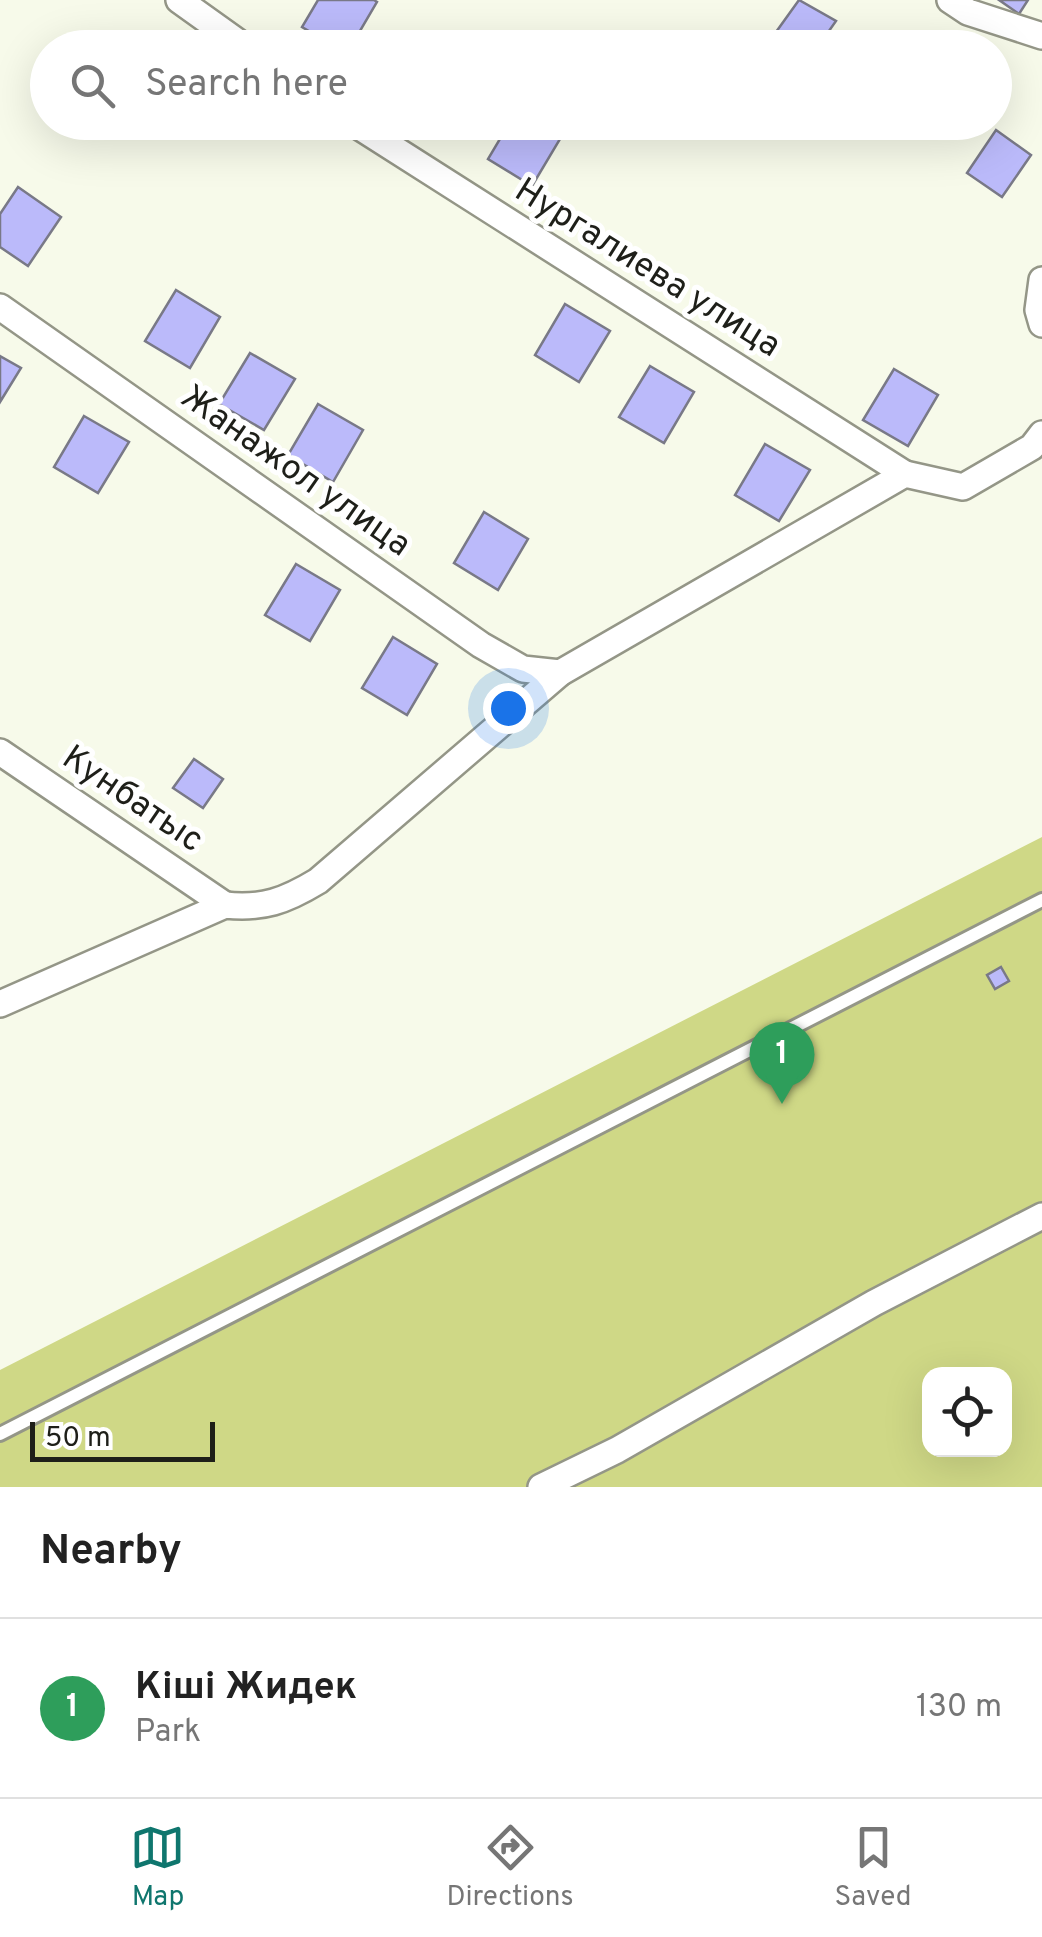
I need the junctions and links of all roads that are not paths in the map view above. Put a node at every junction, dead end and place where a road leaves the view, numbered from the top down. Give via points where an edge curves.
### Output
1 (179, 0) edge
2 (950, 0) edge
3 (221, 30) edge
4 (1042, 36) edge
5 (380, 140) edge
6 (1042, 280) edge
7 (0, 306) edge
8 (1042, 324) edge
9 (1042, 434) edge
10 (905, 474) junction
11 (560, 673) junction
12 (0, 752) edge
13 (1042, 900) edge
14 (224, 905) junction
15 (0, 1004) edge
16 (1042, 1216) edge
17 (0, 1434) edge
18 (542, 1487) edge

1 - 3 street
2 - 4 street
5 - 10 street, Нургалиева улица
6 - 8 street
7 - 11 street, Жанажол улица via 481,645 523,669
9 - 10 street, Нургалиева улица via 1032,447 963,487
10 - 11 street
11 - 14 street via 318,881 257,908
12 - 14 street, Кунбатыс
13 - 17 lane
14 - 15 street
16 - 18 street

